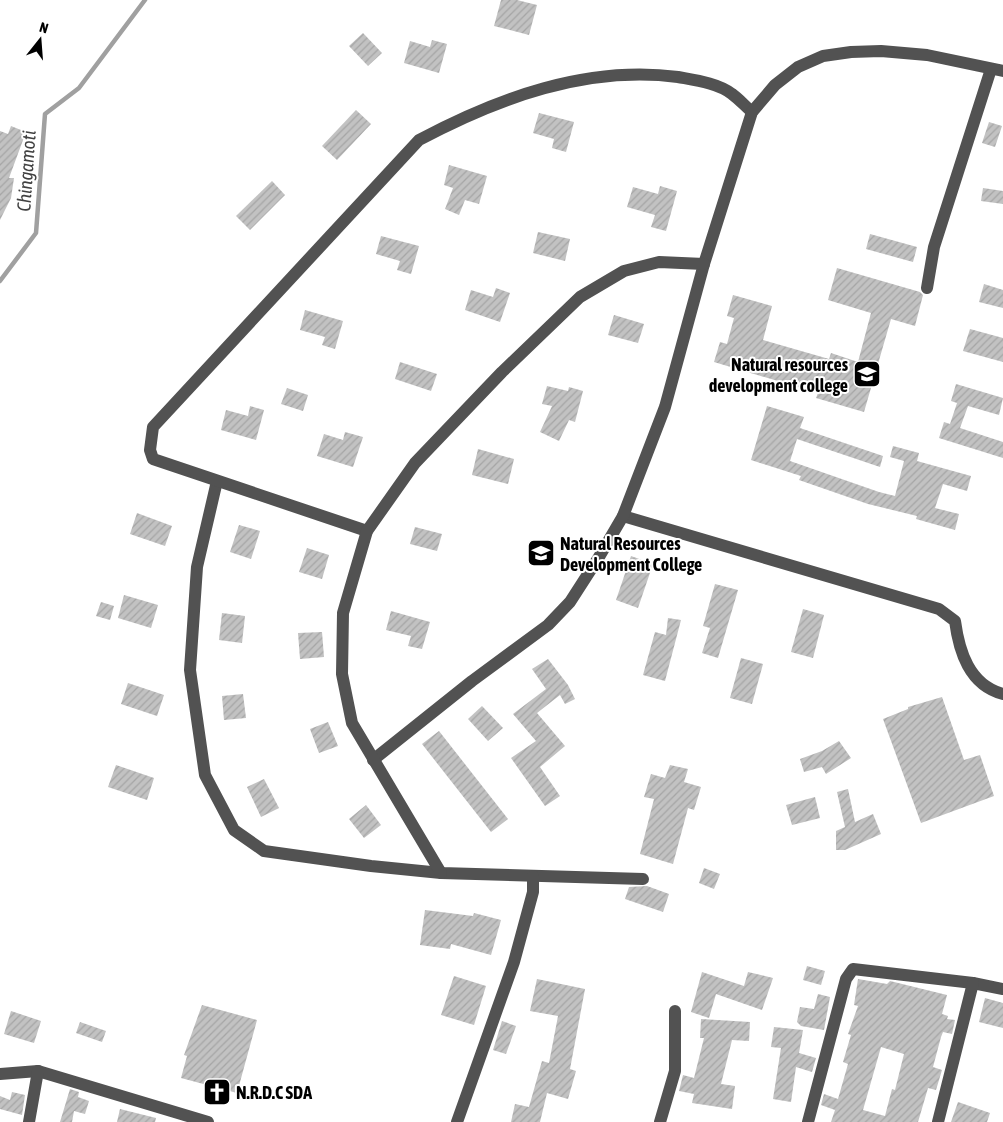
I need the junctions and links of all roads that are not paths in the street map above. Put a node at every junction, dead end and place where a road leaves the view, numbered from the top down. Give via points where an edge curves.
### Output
1 (997, 70) edge
2 (752, 112) junction
3 (704, 264) junction
4 (927, 288) dead end
5 (217, 481) junction
6 (623, 516) junction
7 (367, 531) junction
8 (1003, 694) edge
9 (373, 760) junction
10 (441, 873) junction
11 (533, 876) junction
12 (643, 879) dead end
13 (973, 983) junction
14 (1003, 989) edge
15 (675, 1011) dead end
16 (38, 1071) junction
17 (0, 1074) edge
18 (29, 1122) edge
19 (208, 1122) edge
20 (457, 1122) edge
21 (660, 1122) edge
22 (808, 1122) edge
23 (938, 1122) edge

1 - 2 street via 927,56 880,51 823,56 798,67 775,85
1 - 4 street via 934,247
2 - 3 street
2 - 5 street via 731,92 695,80 623,75 561,83 506,100 465,116 419,140 153,427 150,450 153,459
3 - 6 street via 665,407
3 - 7 street via 659,262 624,271 580,297 415,463
5 - 7 street
5 - 10 street via 197,567 190,670 205,775 234,830 264,852
6 - 8 street via 939,609 955,621 958,643 969,670 994,692
6 - 9 street via 570,602 548,625
7 - 9 street via 343,613 342,674 352,723
9 - 10 street
10 - 11 street
11 - 12 street
11 - 20 street via 533,892 514,962
13 - 14 street
13 - 22 street via 853,969 846,979
13 - 23 street
15 - 21 street via 675,1071
16 - 17 street
16 - 18 street
16 - 19 street

